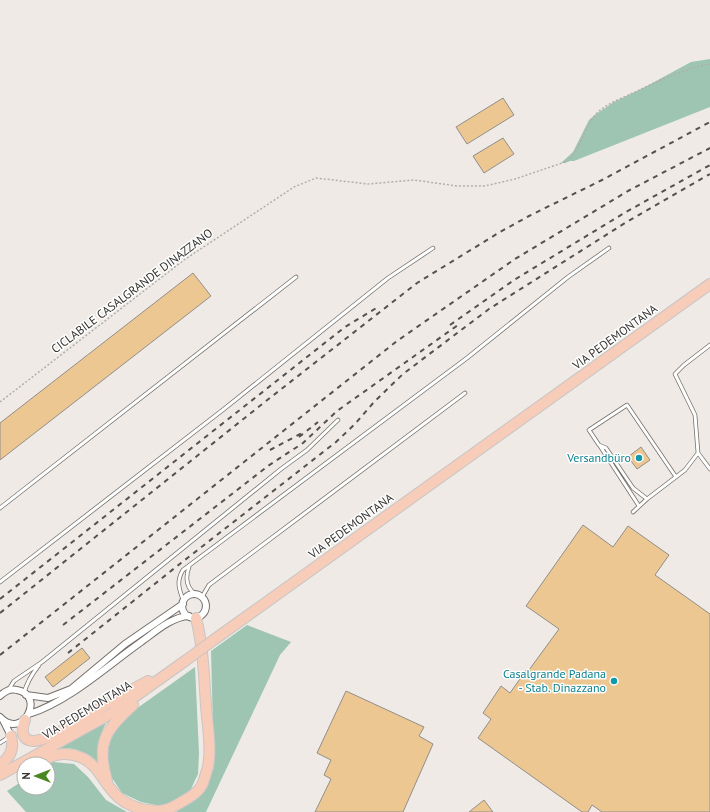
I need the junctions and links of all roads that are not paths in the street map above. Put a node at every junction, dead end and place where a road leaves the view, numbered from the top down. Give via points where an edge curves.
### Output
1 (433, 248) dead end
2 (609, 248) dead end
3 (296, 277) dead end
4 (710, 284) edge
5 (710, 345) edge
6 (465, 393) dead end
7 (338, 420) dead end
8 (599, 445) junction
9 (698, 453) junction
10 (710, 469) edge
11 (676, 477) junction
12 (647, 499) junction
13 (639, 506) junction
14 (0, 508) edge
15 (633, 512) dead end
16 (189, 566) junction
17 (0, 582) edge
18 (195, 594) junction
19 (202, 597) junction
20 (183, 603) junction
21 (193, 617) junction
22 (185, 661) junction
23 (42, 662) junction
24 (171, 671) junction
25 (8, 691) junction
26 (25, 694) junction
27 (0, 696) edge
28 (27, 717) junction
29 (2, 718) edge
30 (11, 736) junction
31 (0, 743) edge
32 (52, 756) edge
33 (0, 764) edge
34 (16, 774) edge
35 (0, 775) edge
36 (0, 782) edge
37 (108, 787) junction

1 - 17 lane via 388,278
2 - 16 lane
3 - 14 lane
4 - 22 main road, VIA PEDEMONTANA, bridge
5 - 9 lane via 675,374 695,415
6 - 19 lane via 209,585
7 - 23 lane via 307,450 280,469
8 - 11 lane via 589,430 626,405
8 - 12 lane via 606,448 632,488
8 - 13 lane
9 - 10 lane
9 - 11 lane
11 - 12 lane
12 - 13 lane
13 - 15 lane
16 - 18 lane via 186,580 190,590
16 - 20 lane via 179,577
18 - 19 street
18 - 20 street via 187,596
19 - 21 street via 206,603 205,611 200,616
20 - 21 street via 184,610
20 - 26 street via 125,644 71,689 48,698
21 - 28 street via 182,617 162,627 73,691
21 - 37 main road via 200,634 203,657 209,742 209,760 202,784 190,798 167,811 153,812 121,800
22 - 24 main road, VIA PEDEMONTANA
22 - 28 main road via 61,732 38,740 26,739 22,728
23 - 25 lane via 14,681
23 - 26 lane via 26,684
24 - 35 main road, VIA PEDEMONTANA via 112,713
24 - 37 main road via 109,729 102,755
25 - 26 street via 17,690
25 - 27 street
26 - 28 street via 30,704
28 - 29 street via 16,724
29 - 30 street
30 - 31 lane
30 - 33 main road via 12,751
32 - 37 main road via 69,754 82,757 92,764
34 - 36 main road

